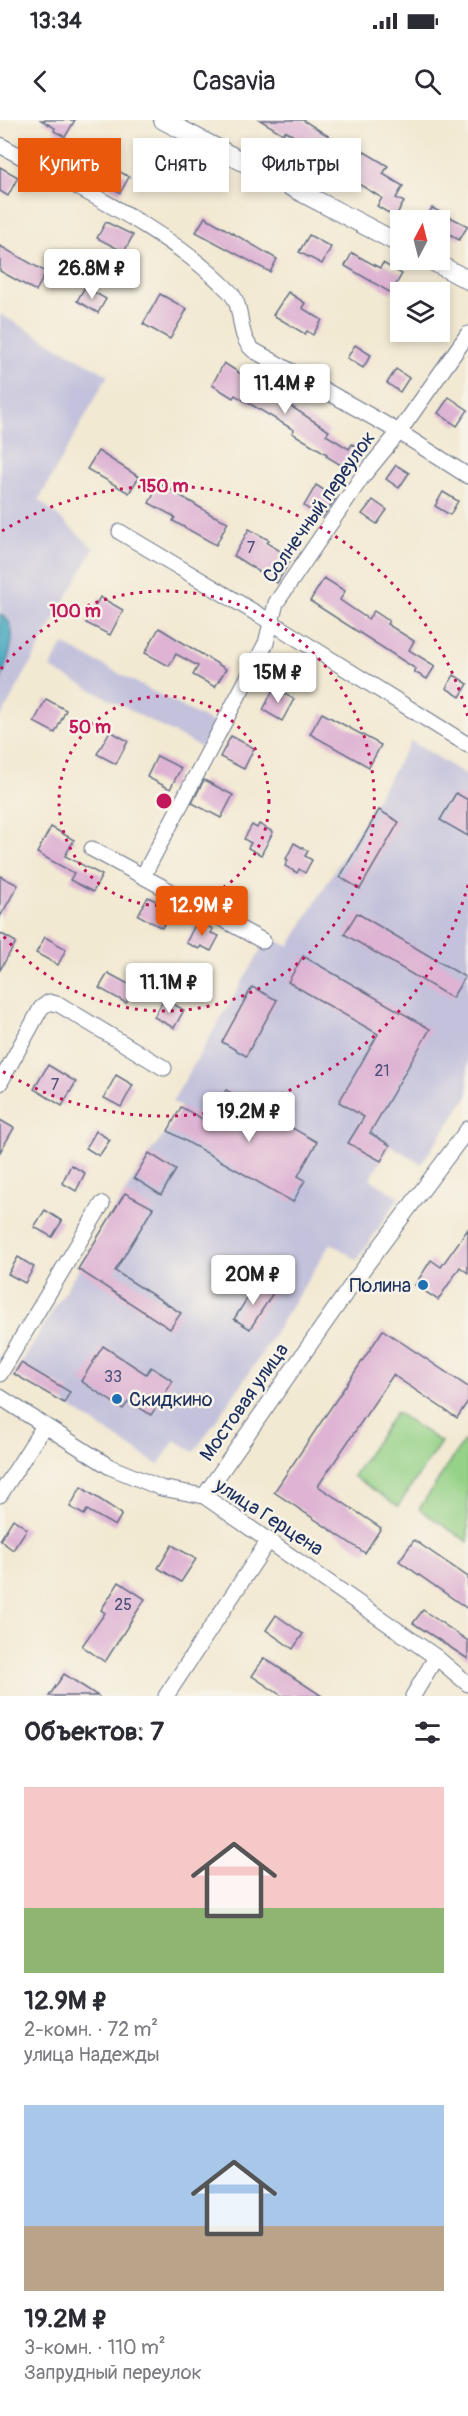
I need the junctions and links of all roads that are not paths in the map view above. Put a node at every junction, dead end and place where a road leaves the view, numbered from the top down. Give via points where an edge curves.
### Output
1 (164, 120) edge
2 (0, 145) edge
3 (390, 239) edge
4 (449, 270) edge
5 (468, 280) edge
6 (468, 334) edge
7 (399, 432) junction
8 (468, 476) edge
9 (120, 532) dead end
10 (271, 622) junction
11 (468, 745) edge
12 (92, 849) dead end
13 (143, 876) junction
14 (263, 941) dead end
15 (164, 1068) dead end
16 (0, 1083) edge
17 (468, 1129) edge
18 (102, 1204) dead end
19 (0, 1374) edge
20 (0, 1397) edge
21 (44, 1426) junction
22 (0, 1495) edge
23 (204, 1496) junction
24 (269, 1540) junction
25 (436, 1657) junction
26 (468, 1684) edge
27 (166, 1696) edge
28 (412, 1696) edge

1 - 3 street
2 - 7 street via 158,233 234,297 247,345
4 - 5 street
6 - 7 street, Солнечный переулок
7 - 8 street
7 - 10 street, Солнечный переулок via 362,477 276,603
9 - 10 street
10 - 11 street
10 - 13 street, Солнечный переулок via 266,643
12 - 13 street
13 - 14 street
15 - 16 street via 49,1002 41,1008
17 - 23 street, Мостовая улица via 355,1280
18 - 19 street
20 - 21 street, улица Герцена
21 - 22 street
21 - 23 street, улица Герцена via 110,1467 161,1488
23 - 24 street, улица Герцена
24 - 25 street, улица Герцена
24 - 27 street
25 - 26 street, улица Герцена
25 - 28 street

